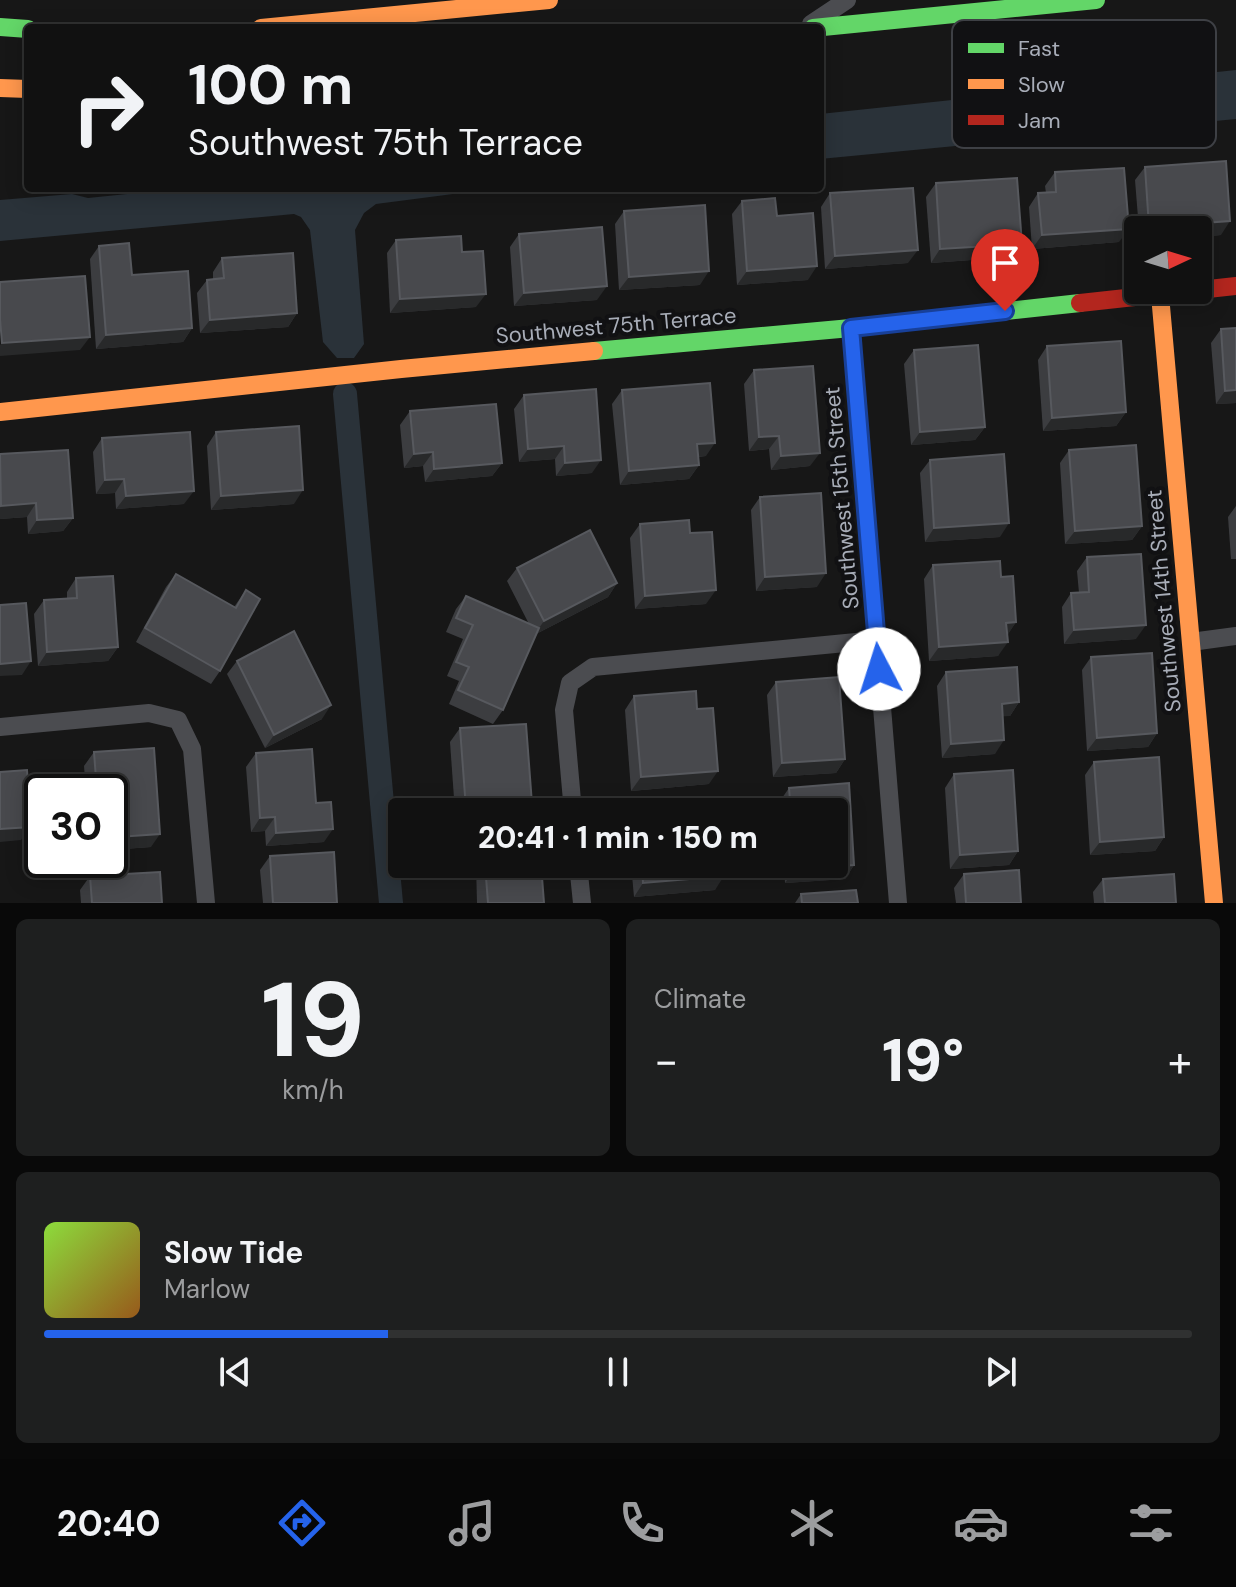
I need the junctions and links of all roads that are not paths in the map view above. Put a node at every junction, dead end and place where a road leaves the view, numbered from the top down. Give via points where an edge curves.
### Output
1 (549, 0) edge
2 (847, 0) edge
3 (1096, 0) edge
4 (302, 24) edge
5 (811, 24) edge
6 (0, 27) edge
7 (824, 27) edge
8 (24, 29) edge
9 (0, 88) edge
10 (24, 89) edge
11 (1236, 286) edge
12 (1212, 289) edge
13 (1124, 299) edge
14 (1161, 304) edge
15 (851, 328) junction
16 (0, 412) edge
17 (1236, 636) edge
18 (877, 640) junction
19 (1191, 642) junction
20 (0, 727) edge
21 (572, 798) edge
22 (579, 878) edge
23 (206, 903) edge
24 (582, 903) edge
25 (898, 903) edge
26 (1214, 903) edge

1 - 4 street
2 - 5 street
3 - 7 street
6 - 8 street
9 - 10 street
11 - 12 street, Southwest 75th Terrace
13 - 15 street, Southwest 75th Terrace
14 - 19 street, Southwest 14th Street
15 - 16 street, Southwest 75th Terrace
15 - 18 street, Southwest 15th Street
17 - 19 street
18 - 21 street via 593,667 570,683 564,710
18 - 25 street, Southwest 15th Street
19 - 26 street, Southwest 14th Street
20 - 23 street via 149,713 178,720 192,749
22 - 24 street

